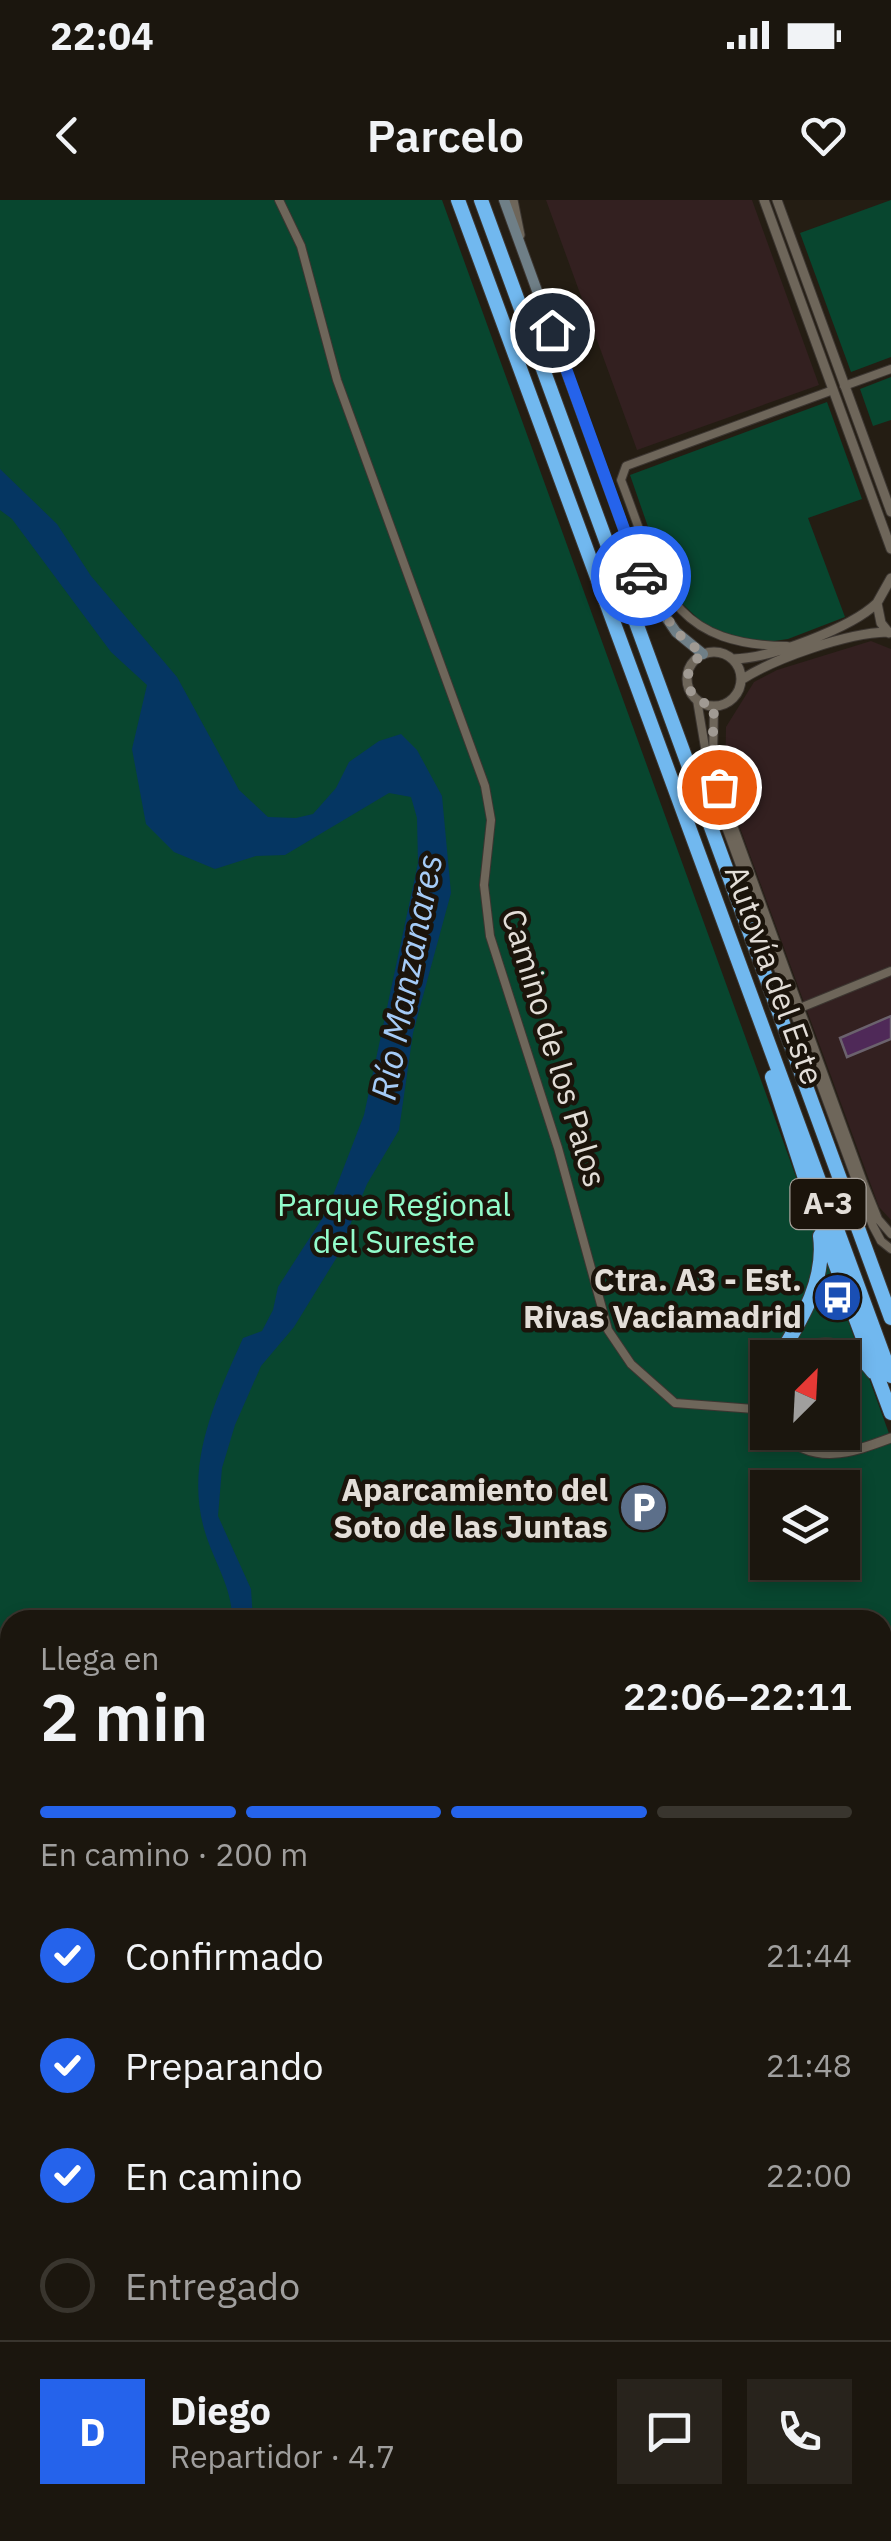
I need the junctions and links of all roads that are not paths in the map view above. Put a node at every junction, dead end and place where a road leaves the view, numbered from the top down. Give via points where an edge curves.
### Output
1 (279, 200) edge
2 (458, 200) edge
3 (481, 200) edge
4 (504, 200) edge
5 (513, 200) edge
6 (764, 200) edge
7 (776, 200) edge
8 (524, 252) junction
9 (891, 370) edge
10 (839, 388) junction
11 (891, 512) edge
12 (891, 549) edge
13 (891, 578) edge
14 (877, 603) junction
15 (889, 633) edge
16 (787, 646) junction
17 (703, 654) junction
18 (732, 659) junction
19 (741, 680) junction
20 (697, 700) junction
21 (714, 706) junction
22 (891, 971) edge
23 (800, 1008) junction
24 (764, 1033) junction
25 (817, 1216) junction
26 (891, 1234) edge
27 (891, 1249) edge
28 (891, 1318) edge
29 (788, 1340) edge
30 (860, 1360) edge
31 (891, 1376) edge
32 (883, 1391) junction
33 (750, 1406) edge
34 (891, 1413) edge
35 (891, 1438) edge
36 (860, 1447) edge
37 (803, 1450) edge
38 (851, 1450) edge

1 - 33 street, Camino de los Palos via 485,786 490,936 608,1330 630,1364 675,1403
2 - 24 highway, Autovía del Este / A-3
3 - 28 highway, Autovía del Este / A-3
4 - 8 main road
5 - 8 street
6 - 10 street
7 - 10 street
8 - 17 main road via 644,585 676,632
9 - 10 street
10 - 11 street
10 - 12 street
10 - 16 street via 626,466 621,480 666,594 699,628 753,646
13 - 14 street
14 - 15 street
14 - 16 street via 851,622
15 - 19 street via 854,636
16 - 18 street
17 - 18 street
17 - 20 street via 687,676
18 - 19 street
19 - 21 street via 736,695
20 - 21 street
20 - 27 street via 712,789 873,1226
21 - 23 street via 712,760 719,787
22 - 23 street
23 - 26 street via 878,1218
24 - 25 highway
24 - 31 highway, Autovía del Este / A-3
25 - 29 highway via 822,1254 815,1288
25 - 32 highway
30 - 32 highway
32 - 34 highway
35 - 36 street
37 - 38 street via 831,1456

